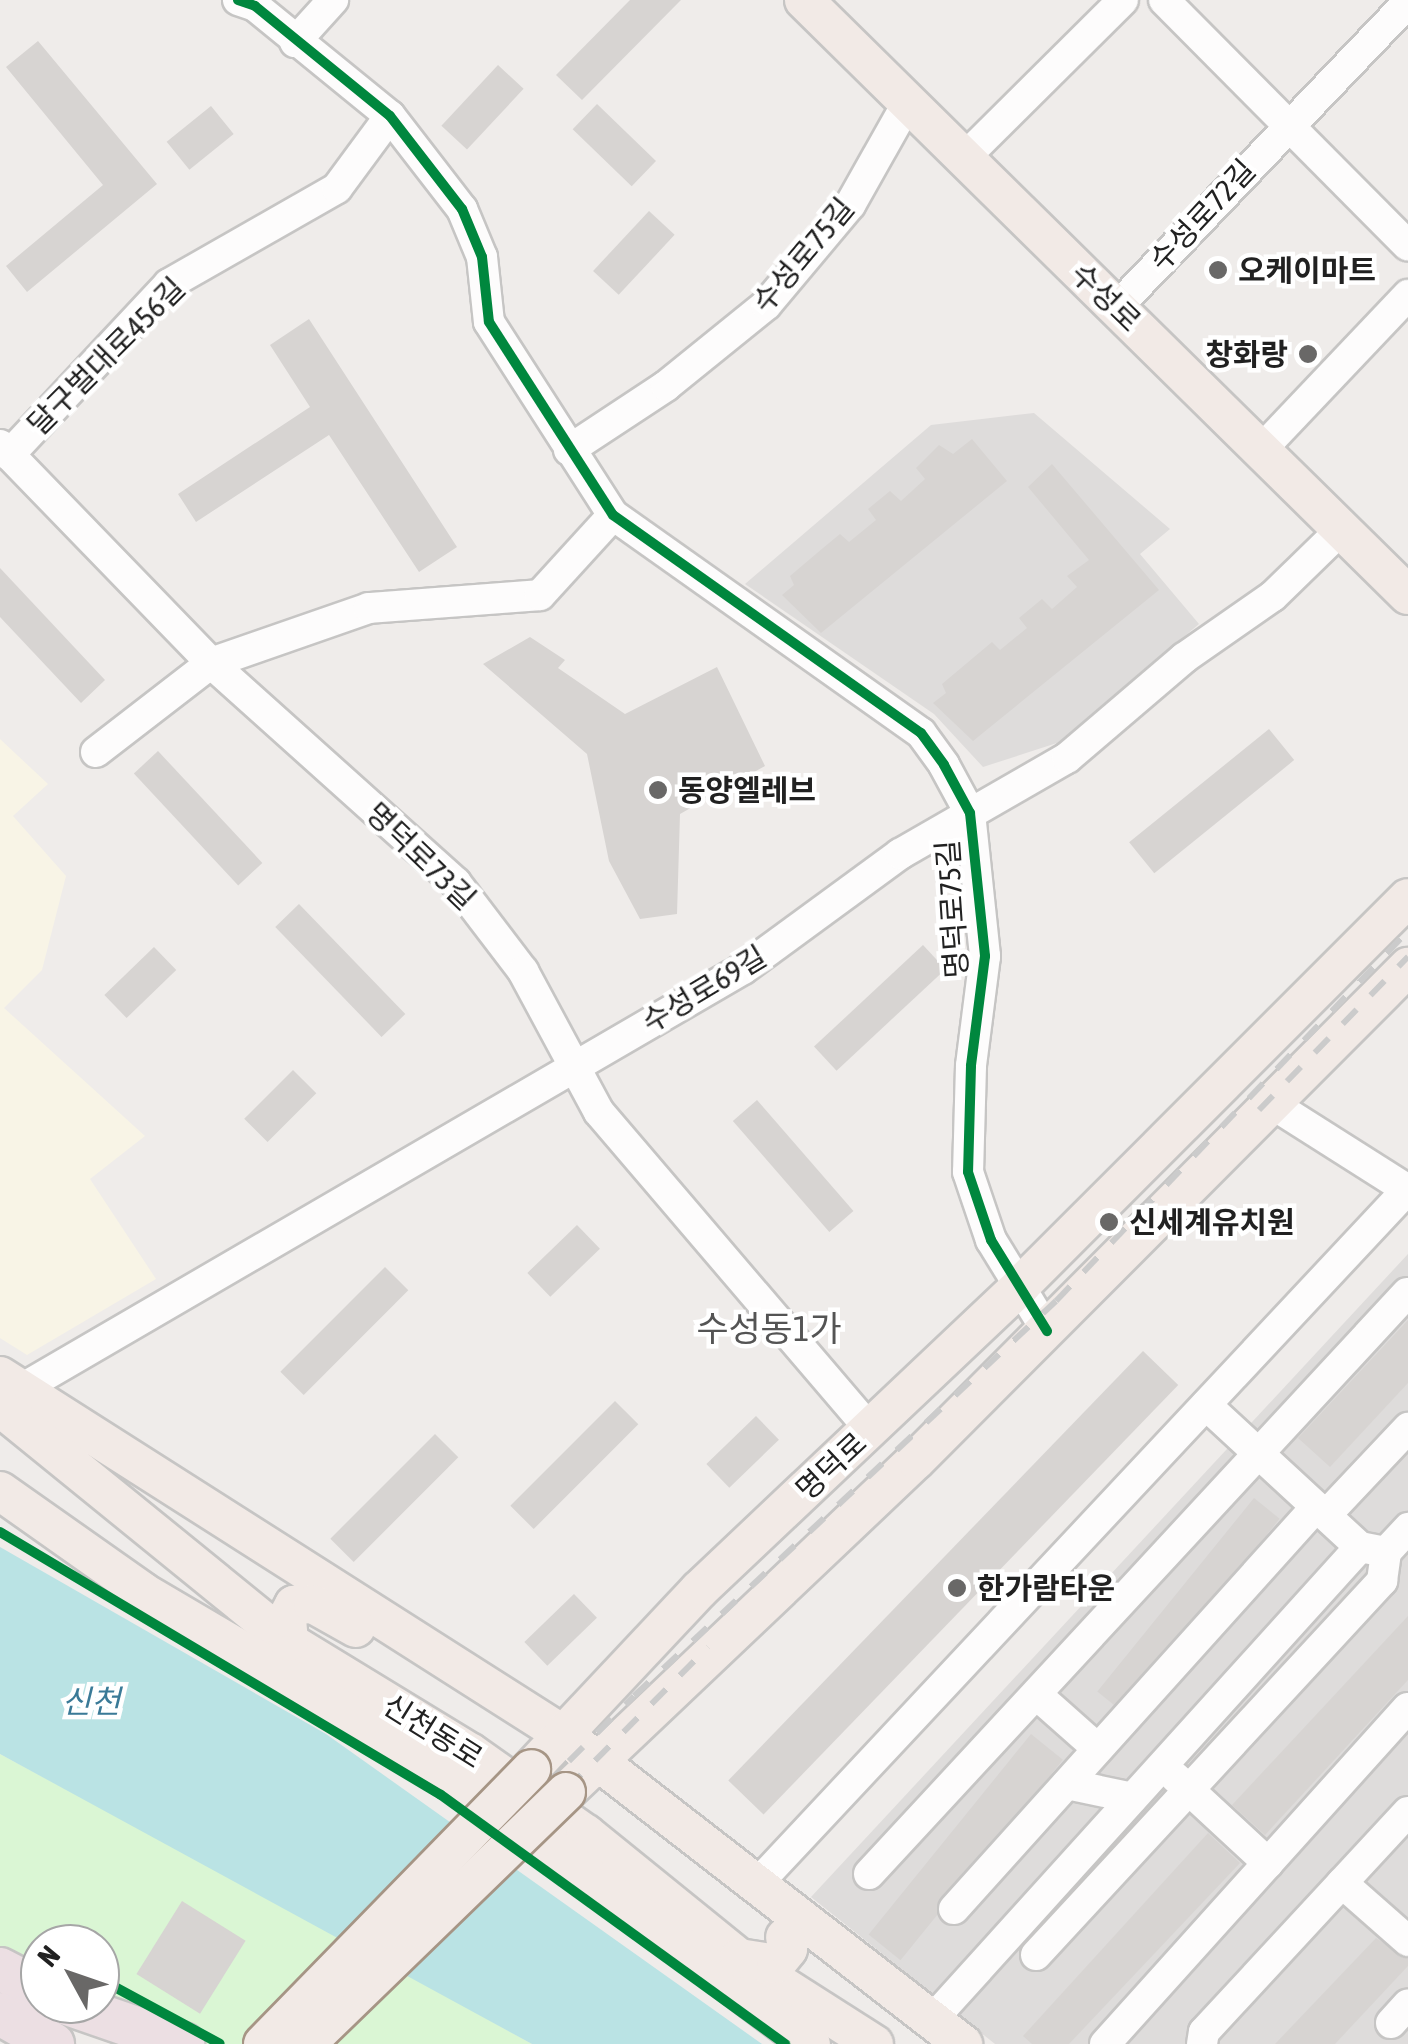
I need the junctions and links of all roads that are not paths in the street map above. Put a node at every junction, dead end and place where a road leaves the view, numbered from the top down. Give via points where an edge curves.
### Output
1 (238, 0) edge
2 (333, 0) edge
3 (1123, 0) edge
4 (1164, 0) edge
5 (1408, 2) edge
6 (813, 3) edge
7 (295, 42) junction
8 (908, 102) junction
9 (390, 116) junction
10 (1288, 123) junction
11 (964, 158) junction
12 (1408, 246) edge
13 (1408, 294) edge
14 (1116, 308) junction
15 (4, 450) edge
16 (569, 450) junction
17 (1261, 450) junction
18 (613, 515) junction
19 (1342, 529) junction
20 (1408, 595) edge
21 (211, 663) junction
22 (96, 752) dead end
23 (970, 813) junction
24 (1408, 898) edge
25 (1408, 967) edge
26 (571, 1068) junction
27 (1274, 1106) junction
28 (1408, 1190) edge
29 (1021, 1286) junction
30 (1407, 1293) edge
31 (1047, 1331) junction
32 (8, 1390) edge
33 (1206, 1405) junction
34 (1408, 1428) edge
35 (870, 1429) junction
36 (0, 1435) edge
37 (1261, 1455) junction
38 (0, 1491) edge
39 (1321, 1511) junction
40 (1408, 1528) edge
41 (1373, 1550) junction
42 (1408, 1573) edge
43 (282, 1637) junction
44 (1036, 1695) junction
45 (1408, 1708) edge
46 (1098, 1750) junction
47 (548, 1751) junction
48 (1162, 1766) junction
49 (583, 1778) junction
50 (1067, 1784) junction
51 (1189, 1790) junction
52 (1133, 1798) junction
53 (1408, 1812) edge
54 (1268, 1863) junction
55 (870, 1874) dead end
56 (1058, 1881) junction
57 (1342, 1882) junction
58 (758, 1884) junction
59 (1083, 1905) junction
60 (954, 1909) dead end
61 (785, 1937) junction
62 (1408, 1941) edge
63 (1036, 1955) dead end
64 (740, 1958) junction
65 (0, 2014) edge
66 (932, 2020) junction
67 (120, 2022) edge
68 (83, 2024) edge
69 (52, 2044) edge
70 (103, 2044) edge
71 (182, 2044) edge
72 (264, 2044) edge
73 (306, 2044) edge
74 (811, 2044) edge
75 (874, 2044) edge
76 (963, 2044) edge
77 (1105, 2044) edge
78 (1202, 2044) edge

1 - 7 street via 255,6
2 - 7 street
3 - 11 street
4 - 10 street
5 - 10 street, 수성로72길
6 - 8 main road, 수성로
7 - 9 street
8 - 11 main road, 수성로
8 - 16 street, 수성로75길 via 850,205 766,305 666,386
9 - 15 street, 달구벌대로456길 via 337,188 168,284
9 - 16 street via 462,209 482,257 489,322
10 - 12 street
10 - 14 street, 수성로72길
11 - 14 main road, 수성로
13 - 17 street
14 - 17 main road, 수성로
15 - 21 street, 달구벌대로456길
16 - 18 street
17 - 19 main road, 수성로
18 - 21 street via 540,595 369,608
18 - 23 street, 명덕로75길 via 921,733
19 - 20 main road, 수성로
19 - 23 street, 수성로69길 via 1274,596 1184,658 1067,758
21 - 22 street
21 - 26 street, 명덕로73길 via 456,883 523,971
23 - 26 street, 수성로69길 via 900,854 743,969
23 - 29 street, 명덕로75길 via 985,956 968,1172 981,1218
24 - 29 main road, 명덕로
25 - 27 main road, 명덕로
26 - 32 street, 수성로69길
26 - 35 street, 명덕로73길 via 599,1112
27 - 28 street
27 - 31 main road, 명덕로
28 - 33 street
29 - 31 street, 명덕로75길
29 - 35 main road, 명덕로
30 - 37 street
31 - 49 main road, 명덕로
32 - 43 main road, 신천동로
32 - 47 main road
33 - 37 street
33 - 58 street
34 - 39 street
35 - 47 main road, 명덕로 via 699,1590
36 - 43 main road via 191,1595
37 - 39 street
37 - 44 street
38 - 74 main road, 신천동로 via 143,1592 460,1779
39 - 41 street
39 - 46 street
40 - 41 street
41 - 42 street
41 - 48 street
41 - 51 street via 1382,1581
43 - 47 main road via 294,1605 313,1604
43 - 64 main road, 신천동로 via 471,1753 586,1834
44 - 46 street
44 - 55 street
45 - 54 street
46 - 50 street
47 - 49 main road
47 - 72 main road, 명덕로, bridge
48 - 51 street
48 - 52 street
49 - 58 main road
49 - 61 main road
49 - 73 main road, 명덕로, bridge
50 - 52 street
50 - 60 street
51 - 54 street
51 - 59 street
52 - 56 street
53 - 57 street
54 - 77 street
56 - 59 street
56 - 66 street
57 - 62 street
57 - 78 street via 1204,2032
58 - 66 main road
59 - 63 street
61 - 64 main road via 788,1950 776,1964
61 - 66 main road via 907,2027
64 - 75 main road, 신천동로
65 - 69 highway
66 - 76 main road
67 - 71 highway
68 - 70 highway

